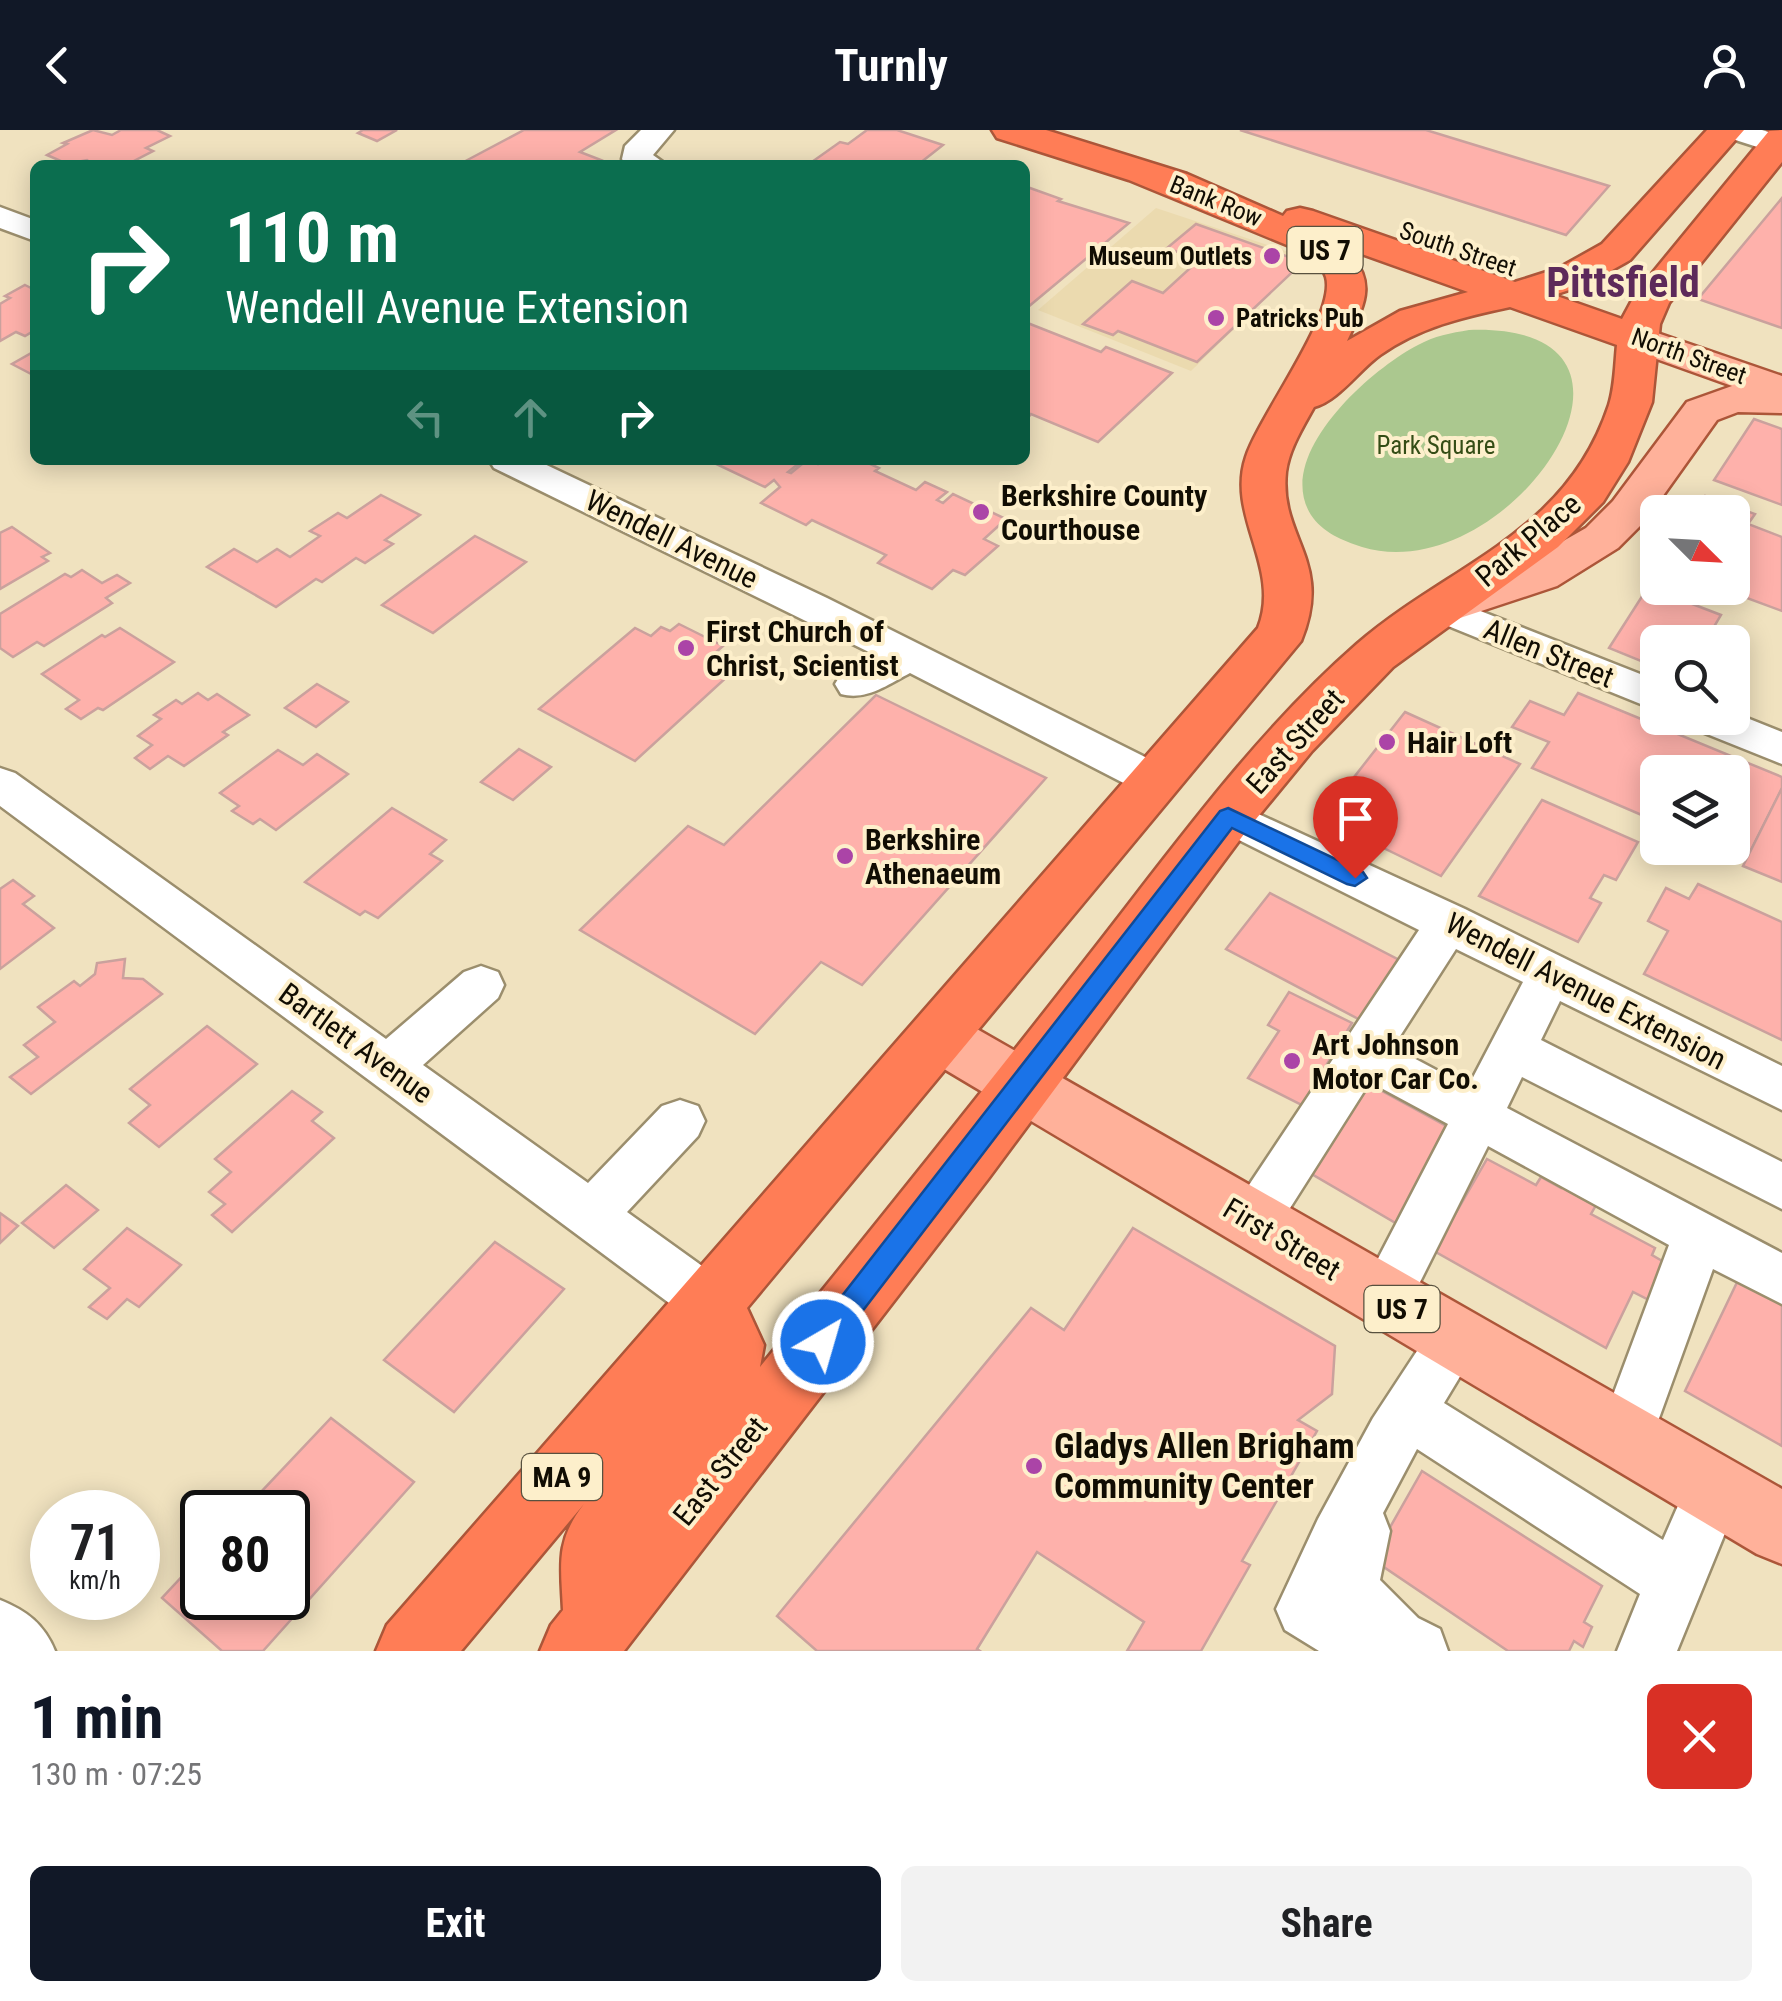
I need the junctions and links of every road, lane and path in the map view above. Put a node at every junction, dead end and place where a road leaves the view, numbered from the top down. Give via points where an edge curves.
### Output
1 (659, 130) edge
2 (1010, 130) edge
3 (1101, 130) edge
4 (1729, 130) edge
5 (1780, 143) edge
6 (640, 160) edge
7 (1140, 171) junction
8 (0, 216) edge
9 (30, 230) edge
10 (1538, 288) junction
11 (1452, 308) junction
12 (1641, 325) junction
13 (1782, 360) edge
14 (1782, 390) edge
15 (1782, 400) edge
16 (1283, 428) junction
17 (1606, 462) junction
18 (516, 465) edge
19 (1440, 608) junction
20 (910, 656) junction
21 (854, 684) dead end
22 (1640, 690) edge
23 (1749, 735) edge
24 (1782, 748) edge
25 (1158, 782) junction
26 (0, 784) edge
27 (1228, 816) junction
28 (1448, 922) junction
29 (1550, 975) junction
30 (481, 985) dead end
31 (940, 1037) junction
32 (1514, 1050) junction
33 (1362, 1054) junction
34 (388, 1067) junction
35 (1023, 1086) junction
36 (1782, 1089) edge
37 (1481, 1116) junction
38 (680, 1121) dead end
39 (1782, 1186) edge
40 (590, 1215) junction
41 (1253, 1222) junction
42 (1699, 1235) junction
43 (1782, 1280) edge
44 (1384, 1299) junction
45 (712, 1303) junction
46 (1455, 1340) junction
47 (1409, 1412) junction
48 (1625, 1438) junction
49 (1376, 1471) junction
50 (1714, 1489) junction
51 (1782, 1529) edge
52 (1663, 1616) edge
53 (0, 1630) edge
54 (588, 1636) edge
55 (24, 1651) edge
56 (413, 1651) edge
57 (1376, 1651) edge
58 (1418, 1651) edge
59 (1614, 1651) edge

1 - 6 street via 640,146
2 - 7 highway, US 7
3 - 10 highway, South Street / US 7 via 1270,185
4 - 5 street
4 - 10 highway, Bank Row via 1616,252
5 - 12 highway via 1712,221
7 - 10 highway
7 - 16 highway, Bank Row / US 7 via 1298,234 1328,252 1343,271 1343,311
8 - 9 street
10 - 11 highway, Bank Row
10 - 12 highway, South Street / US 7
11 - 16 highway, Bank Row via 1368,346 1333,371
11 - 17 highway, Bank Row via 1538,318 1588,346 1604,374
12 - 13 main road, North Street
12 - 14 main road, North Street
12 - 17 highway, Park Place via 1630,402
15 - 19 main road, East Street via 1733,399 1702,411 1629,512 1602,538 1540,575
16 - 25 highway, Bank Row / US 7 via 1262,484 1291,590 1288,614 1261,663
17 - 19 highway, Park Place via 1587,492 1542,536
18 - 20 street, Wendell Avenue
19 - 22 street, Allen Street
19 - 27 highway, East Street via 1336,694
20 - 21 street
20 - 25 street, Wendell Avenue
23 - 24 street
25 - 31 highway, US 7
26 - 34 street, Bartlett Avenue
27 - 28 street, Wendell Avenue Extension
27 - 35 highway, East Street
28 - 29 street, Wendell Avenue Extension
28 - 33 street
29 - 32 street
29 - 36 street, Wendell Avenue Extension
30 - 34 street
31 - 35 main road, First Street / US 7
31 - 45 highway, MA 9
32 - 37 street
32 - 39 street
33 - 37 street
33 - 41 street
34 - 40 street, Bartlett Avenue
35 - 41 main road, First Street / US 7
35 - 54 highway, East Street
37 - 42 street
37 - 44 street
38 - 40 street
40 - 45 street, Bartlett Avenue
41 - 44 main road, First Street / US 7
42 - 43 street
42 - 48 street
44 - 46 main road, First Street / US 7
45 - 54 highway via 731,1345 724,1382 596,1546
45 - 56 highway, MA 9
46 - 47 street
46 - 48 main road, First Street / US 7
47 - 49 street
47 - 52 street
48 - 50 main road, First Street / US 7
49 - 57 street via 1306,1608
49 - 58 street via 1348,1591
50 - 51 main road, First Street / US 7
50 - 52 street
52 - 59 street via 1625,1628
53 - 55 street

